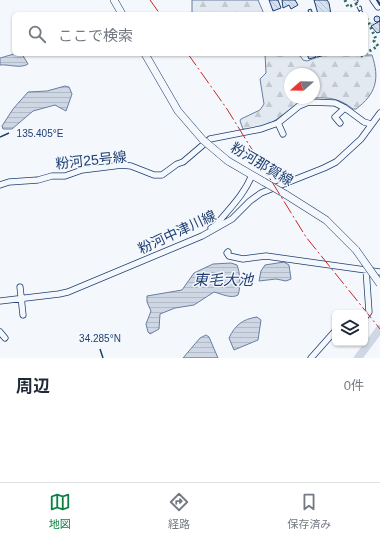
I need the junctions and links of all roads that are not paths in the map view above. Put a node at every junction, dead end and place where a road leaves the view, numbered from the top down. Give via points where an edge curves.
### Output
1 (114, 0) edge
2 (373, 0) edge
3 (380, 6) edge
4 (121, 12) edge
5 (146, 56) edge
6 (345, 108) junction
7 (380, 113) edge
8 (340, 122) dead end
9 (278, 123) junction
10 (372, 124) junction
11 (283, 134) dead end
12 (252, 175) junction
13 (0, 185) edge
14 (202, 236) junction
15 (228, 252) dead end
16 (366, 269) junction
17 (380, 272) edge
18 (380, 284) edge
19 (20, 286) dead end
20 (22, 299) junction
21 (0, 301) edge
22 (368, 310) edge
23 (23, 315) dead end
24 (0, 332) edge
25 (332, 334) edge
26 (5, 338) dead end
27 (311, 358) edge

1 - 4 main road
2 - 3 street via 378,7
5 - 12 main road, 粉河那賀線, bridge via 178,111 203,140 228,161
6 - 8 street via 335,117
6 - 9 street, 粉河25号線 via 330,102 309,102 302,104
6 - 10 street, 粉河25号線 via 364,122
7 - 10 street, 粉河中津川線
9 - 11 street
9 - 13 street, 粉河25号線 via 248,133 210,139 184,162 158,176 122,165
10 - 14 street, 粉河中津川線 via 361,140 336,162 313,174 261,193 232,219
12 - 14 street via 241,196 216,225 202,233
12 - 18 main road, 粉河那賀線, bridge via 326,220 356,250
14 - 20 street, 粉河中津川線 via 68,292
15 - 16 street via 229,256 243,259 266,256
16 - 17 street
16 - 22 street
19 - 20 street
20 - 21 street, 粉河中津川線
20 - 23 street
24 - 26 street
25 - 27 street

